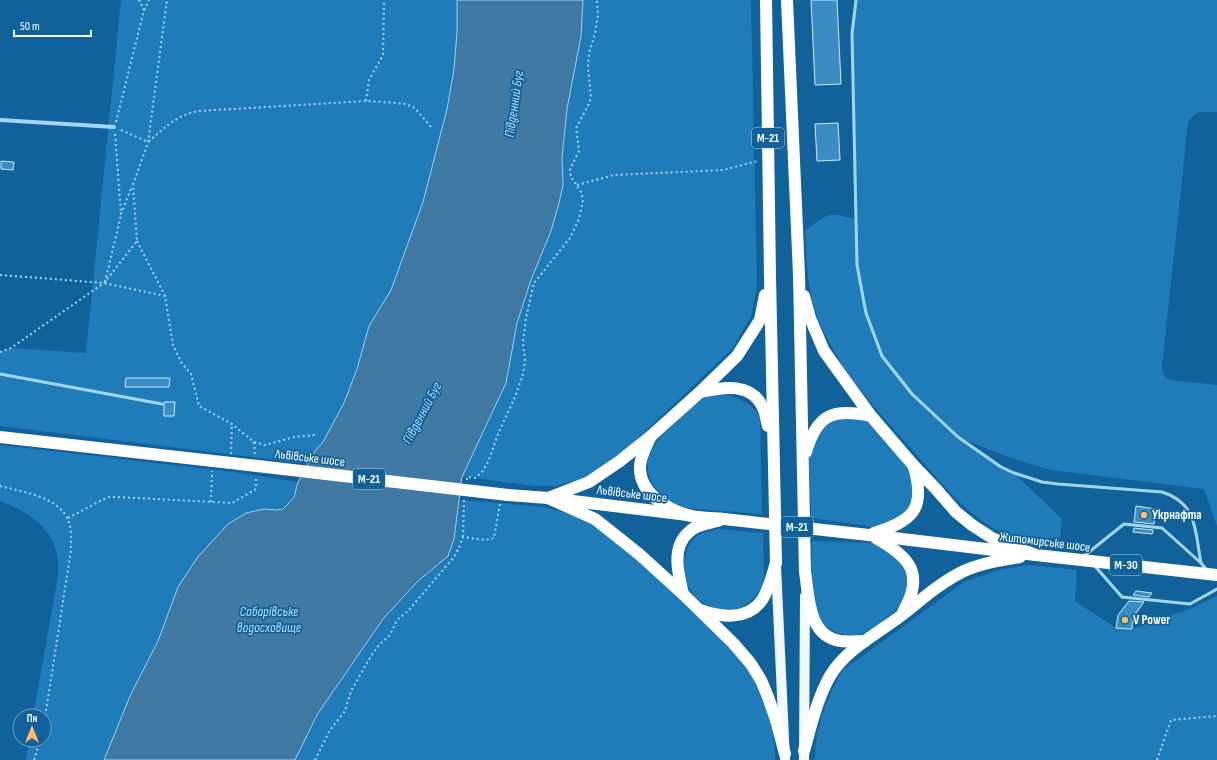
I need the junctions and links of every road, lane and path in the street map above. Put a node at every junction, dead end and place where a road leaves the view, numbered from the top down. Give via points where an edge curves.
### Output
1 (139, 0) edge
2 (149, 0) edge
3 (167, 0) edge
4 (384, 0) edge
5 (597, 0) edge
6 (766, 0) edge
7 (856, 0) edge
8 (788, 2) edge
9 (144, 10) junction
10 (366, 101) junction
11 (0, 120) edge
12 (114, 127) junction
13 (431, 127) dead end
14 (148, 142) junction
15 (769, 159) junction
16 (133, 185) junction
17 (576, 185) junction
18 (121, 214) junction
19 (137, 241) junction
20 (0, 275) edge
21 (770, 276) junction
22 (799, 276) junction
23 (104, 283) junction
24 (165, 296) junction
25 (0, 352) edge
26 (0, 374) edge
27 (700, 392) junction
28 (162, 404) dead end
29 (871, 416) junction
30 (232, 424) junction
31 (315, 435) dead end
32 (650, 436) junction
33 (0, 437) edge
34 (254, 442) junction
35 (774, 455) junction
36 (255, 458) dead end
37 (803, 461) junction
38 (230, 463) junction
39 (914, 466) junction
40 (213, 470) dead end
41 (255, 473) dead end
42 (466, 484) dead end
43 (0, 486) edge
44 (548, 498) junction
45 (464, 499) dead end
46 (504, 499) junction
47 (211, 502) junction
48 (688, 515) junction
49 (67, 518) junction
50 (724, 519) junction
51 (869, 534) junction
52 (463, 537) junction
53 (1036, 555) junction
54 (1085, 560) junction
55 (776, 563) junction
56 (1201, 563) junction
57 (805, 572) junction
58 (1213, 574) edge
59 (1217, 589) edge
60 (683, 594) junction
61 (700, 610) junction
62 (900, 616) junction
63 (865, 641) junction
64 (46, 708) edge
65 (1217, 716) edge
66 (38, 748) edge
67 (804, 756) edge
68 (785, 757) edge
69 (34, 760) edge
70 (315, 760) edge
71 (1157, 760) edge

1 - 9 path
2 - 9 path
3 - 14 path
4 - 10 path via 383,55 369,80
5 - 17 path via 598,15 589,53 589,104 576,128 579,151 570,169
6 - 15 highway, М-21
7 - 56 lane via 852,34 857,265 866,313 882,356 912,394 958,437 1001,467 1042,482 1162,492 1178,499 1191,514
8 - 22 highway, М-21
9 - 12 path
10 - 13 path via 406,104 415,108
10 - 14 path via 188,113 177,118
11 - 12 street
12 - 14 path
12 - 18 path
14 - 16 path
15 - 17 path via 723,170 614,175
15 - 21 highway, М-21
16 - 18 path
16 - 19 path
17 - 42 path via 583,200 579,219 570,238 534,282 526,318 523,374 515,397 498,434 490,460 476,478 467,477
18 - 23 path
19 - 23 path
19 - 24 path
20 - 23 path
21 - 27 highway, М-21 via 760,320 737,356
21 - 35 highway
22 - 29 highway via 810,318 824,351
22 - 37 highway, М-21
23 - 24 path
23 - 25 path via 11,348
24 - 30 path via 173,345 181,362 191,374 199,406
26 - 28 lane
27 - 32 highway, М-21
27 - 35 highway via 727,387 744,390 753,395 764,409
29 - 37 highway via 844,412 825,418 812,435
29 - 39 highway
30 - 34 path
30 - 38 path
31 - 34 path via 265,444
32 - 44 highway, М-21 via 589,482
32 - 48 highway via 641,457 640,475 643,483 660,503
33 - 38 highway, Львівське шосе / М-21
34 - 36 path
35 - 55 highway
37 - 57 highway, М-21
38 - 46 highway, Львівське шосе / М-21, bridge
39 - 51 highway via 919,489 914,510 894,527
39 - 53 highway via 956,512 972,525 992,538
40 - 47 path
41 - 47 path via 256,489 232,503
43 - 49 path via 54,504
44 - 46 highway, Львівське шосе / М-21
44 - 48 highway, Львівське шосе / М-21
44 - 60 highway via 595,519
45 - 52 path
46 - 52 path via 494,538 485,540
47 - 49 path via 109,497
48 - 50 highway, М-21
49 - 64 path via 71,550
50 - 51 highway, М-21, bridge
50 - 60 highway via 689,532 681,543 677,558
51 - 53 highway, Житомирське шосе / М-30
51 - 62 highway, М-21 via 893,548 904,558 913,573 913,591
52 - 70 path via 454,557 408,611 397,620 390,635 371,656 351,691 345,711 330,730
53 - 54 highway, Житомирське шосе / М-30
53 - 62 highway via 996,561 964,572 927,595
54 - 56 lane via 1124,524 1162,528
54 - 58 highway, Житомирське шосе / М-30
54 - 59 lane via 1122,597 1190,604
55 - 61 highway via 762,600 748,612 729,617 716,616
55 - 68 main road
56 - 58 lane
57 - 63 highway, М-21 via 812,617 821,631 839,641
57 - 67 main road
60 - 61 highway
61 - 68 highway via 751,664 768,696
62 - 63 highway, М-21
63 - 67 highway via 851,652 831,675 819,700
65 - 71 path via 1171,720
66 - 69 path

